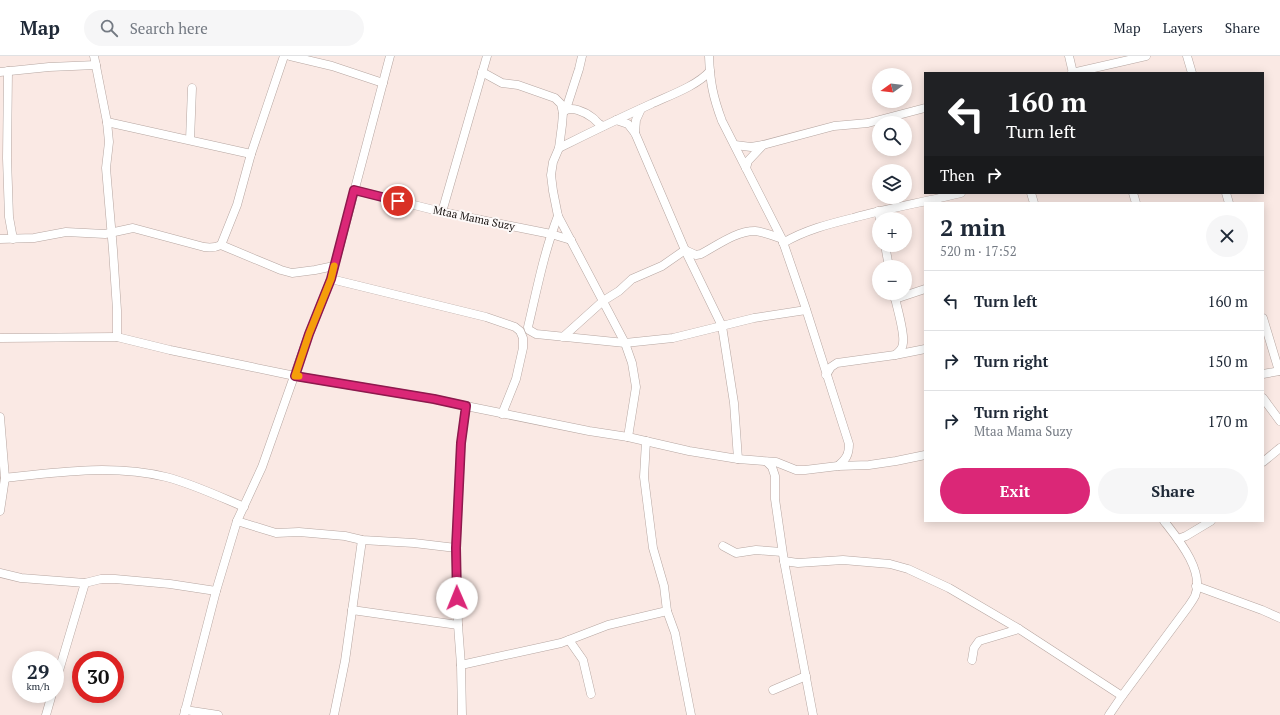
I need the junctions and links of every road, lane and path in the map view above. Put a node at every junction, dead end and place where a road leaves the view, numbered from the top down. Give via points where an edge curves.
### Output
1 (94, 56) edge
2 (284, 56) edge
3 (290, 56) edge
4 (390, 56) edge
5 (487, 56) edge
6 (582, 56) edge
7 (709, 56) edge
8 (1069, 56) edge
9 (1146, 56) edge
10 (1187, 56) edge
11 (96, 65) junction
12 (4, 71) edge
13 (482, 72) junction
14 (710, 72) junction
15 (1073, 72) edge
16 (1077, 72) edge
17 (1192, 72) edge
18 (383, 83) junction
19 (192, 88) dead end
20 (924, 108) edge
21 (641, 109) junction
22 (564, 111) junction
23 (616, 120) junction
24 (107, 122) junction
25 (603, 126) junction
26 (635, 133) junction
27 (190, 140) junction
28 (735, 145) junction
29 (763, 145) junction
30 (559, 148) junction
31 (251, 154) junction
32 (4, 158) edge
33 (746, 168) junction
34 (354, 190) junction
35 (956, 194) edge
36 (927, 202) edge
37 (924, 203) edge
38 (442, 212) junction
39 (890, 212) edge
40 (558, 216) junction
41 (872, 216) edge
42 (112, 232) junction
43 (551, 234) junction
44 (0, 239) edge
45 (13, 239) junction
46 (571, 240) junction
47 (783, 241) junction
48 (221, 245) junction
49 (685, 250) junction
50 (334, 266) junction
51 (331, 279) junction
52 (924, 289) edge
53 (912, 292) edge
54 (896, 300) edge
55 (603, 301) junction
56 (806, 310) junction
57 (1264, 321) edge
58 (722, 326) junction
59 (116, 337) junction
60 (563, 337) junction
61 (0, 338) edge
62 (624, 343) junction
63 (924, 350) edge
64 (895, 356) junction
65 (821, 359) junction
66 (837, 363) junction
67 (1279, 371) edge
68 (1264, 374) edge
69 (826, 375) junction
70 (295, 376) junction
71 (1264, 399) edge
72 (466, 406) junction
73 (502, 414) junction
74 (0, 417) edge
75 (1280, 421) edge
76 (628, 437) junction
77 (646, 441) junction
78 (1280, 448) edge
79 (924, 455) edge
80 (738, 459) junction
81 (1264, 461) edge
82 (767, 462) junction
83 (786, 466) junction
84 (838, 466) junction
85 (775, 476) junction
86 (5, 478) junction
87 (244, 506) junction
88 (0, 511) edge
89 (237, 521) junction
90 (1165, 522) edge
91 (1209, 522) edge
92 (1178, 539) junction
93 (362, 540) junction
94 (723, 546) dead end
95 (456, 548) junction
96 (782, 552) junction
97 (784, 561) junction
98 (0, 573) edge
99 (85, 583) junction
100 (1196, 586) junction
101 (216, 591) junction
102 (352, 610) junction
103 (667, 610) junction
104 (1280, 618) edge
105 (458, 625) junction
106 (1019, 629) junction
107 (569, 640) junction
108 (64, 654) edge
109 (972, 660) dead end
110 (461, 665) junction
111 (806, 676) junction
112 (773, 690) dead end
113 (591, 694) dead end
114 (1122, 696) junction
115 (49, 703) edge
116 (185, 713) edge
117 (46, 715) edge
118 (218, 715) edge
119 (334, 715) edge
120 (462, 715) edge
121 (691, 715) edge
122 (813, 715) edge
123 (1109, 715) edge

1 - 11 street
2 - 31 street
3 - 18 street via 332,66
4 - 18 street
5 - 13 street
6 - 22 street
7 - 14 street
8 - 15 street
9 - 16 street
10 - 17 street
11 - 12 street
11 - 24 street
12 - 32 street
13 - 22 street via 502,83 529,88 555,98
13 - 38 street
14 - 21 street via 699,81
14 - 28 street via 715,102
18 - 34 street
19 - 27 street
20 - 29 street via 868,123 834,126
21 - 23 street
21 - 26 street via 636,120
22 - 25 street via 572,109 589,115
22 - 30 street
23 - 25 street
23 - 26 street via 628,124
24 - 27 street
24 - 42 street via 109,142 106,168
25 - 30 street
26 - 49 street
27 - 31 street
28 - 29 street
28 - 33 street
29 - 33 street via 748,161
30 - 40 street via 551,175
31 - 48 street via 237,205
32 - 45 street
33 - 47 street
34 - 38 street, Mtaa Mama Suzy
34 - 50 street
35 - 36 street
37 - 39 street
38 - 43 street, Mtaa Mama Suzy
40 - 43 street
40 - 46 street
41 - 47 street via 820,226
42 - 45 street via 66,232
42 - 48 street via 133,228 204,247 217,248
42 - 59 street via 117,310
43 - 46 street, Mtaa Mama Suzy
43 - 60 street via 528,327 536,334
44 - 45 street
46 - 55 street
47 - 49 street via 756,231 745,232 701,254 696,255
47 - 56 street
48 - 50 street via 292,273
49 - 55 street via 662,266 632,278
49 - 58 street
50 - 51 street
51 - 70 street
51 - 73 street via 486,317 515,327 523,338 523,348 516,379
52 - 53 street
54 - 64 street via 903,344
55 - 60 street
55 - 62 street
56 - 58 street
56 - 65 street
57 - 67 street
58 - 62 street via 673,338
58 - 80 street via 734,403
59 - 61 street
59 - 70 street
60 - 62 street
62 - 76 street via 636,388
63 - 64 street
64 - 66 street
65 - 66 street
65 - 69 street
66 - 69 street
67 - 68 street
69 - 84 street via 849,444 847,458
70 - 72 street
70 - 87 street via 262,467
71 - 75 street
72 - 73 street
72 - 95 street via 461,443
73 - 76 street
74 - 86 street
76 - 77 street
77 - 80 street
77 - 103 street via 644,477 653,548 664,586
78 - 81 street
79 - 84 street via 896,462
80 - 82 street
82 - 83 street
82 - 85 street
83 - 84 street via 805,470
83 - 85 street
85 - 96 street via 775,498
86 - 87 street via 106,470 136,472 192,485
86 - 88 street
87 - 89 street
89 - 93 street via 276,533 299,532
89 - 101 street
90 - 92 street
91 - 92 street
92 - 100 street via 1190,558
93 - 95 street
93 - 102 street
94 - 96 street via 736,553 756,550
95 - 105 street
96 - 97 street
97 - 106 street via 798,563 843,560 890,564 908,569 949,588
97 - 111 street
98 - 99 street via 21,578
99 - 101 street via 115,579
99 - 108 street
100 - 104 street
100 - 114 street via 1195,596 1188,607
101 - 116 street
102 - 105 street
102 - 119 street
103 - 107 street via 608,625
103 - 121 street via 675,633
105 - 110 street
106 - 109 street via 979,641 974,648
106 - 114 street
107 - 110 street
107 - 113 street via 583,660
110 - 120 street
111 - 112 street
111 - 122 street
114 - 123 street
115 - 117 street
116 - 118 street

